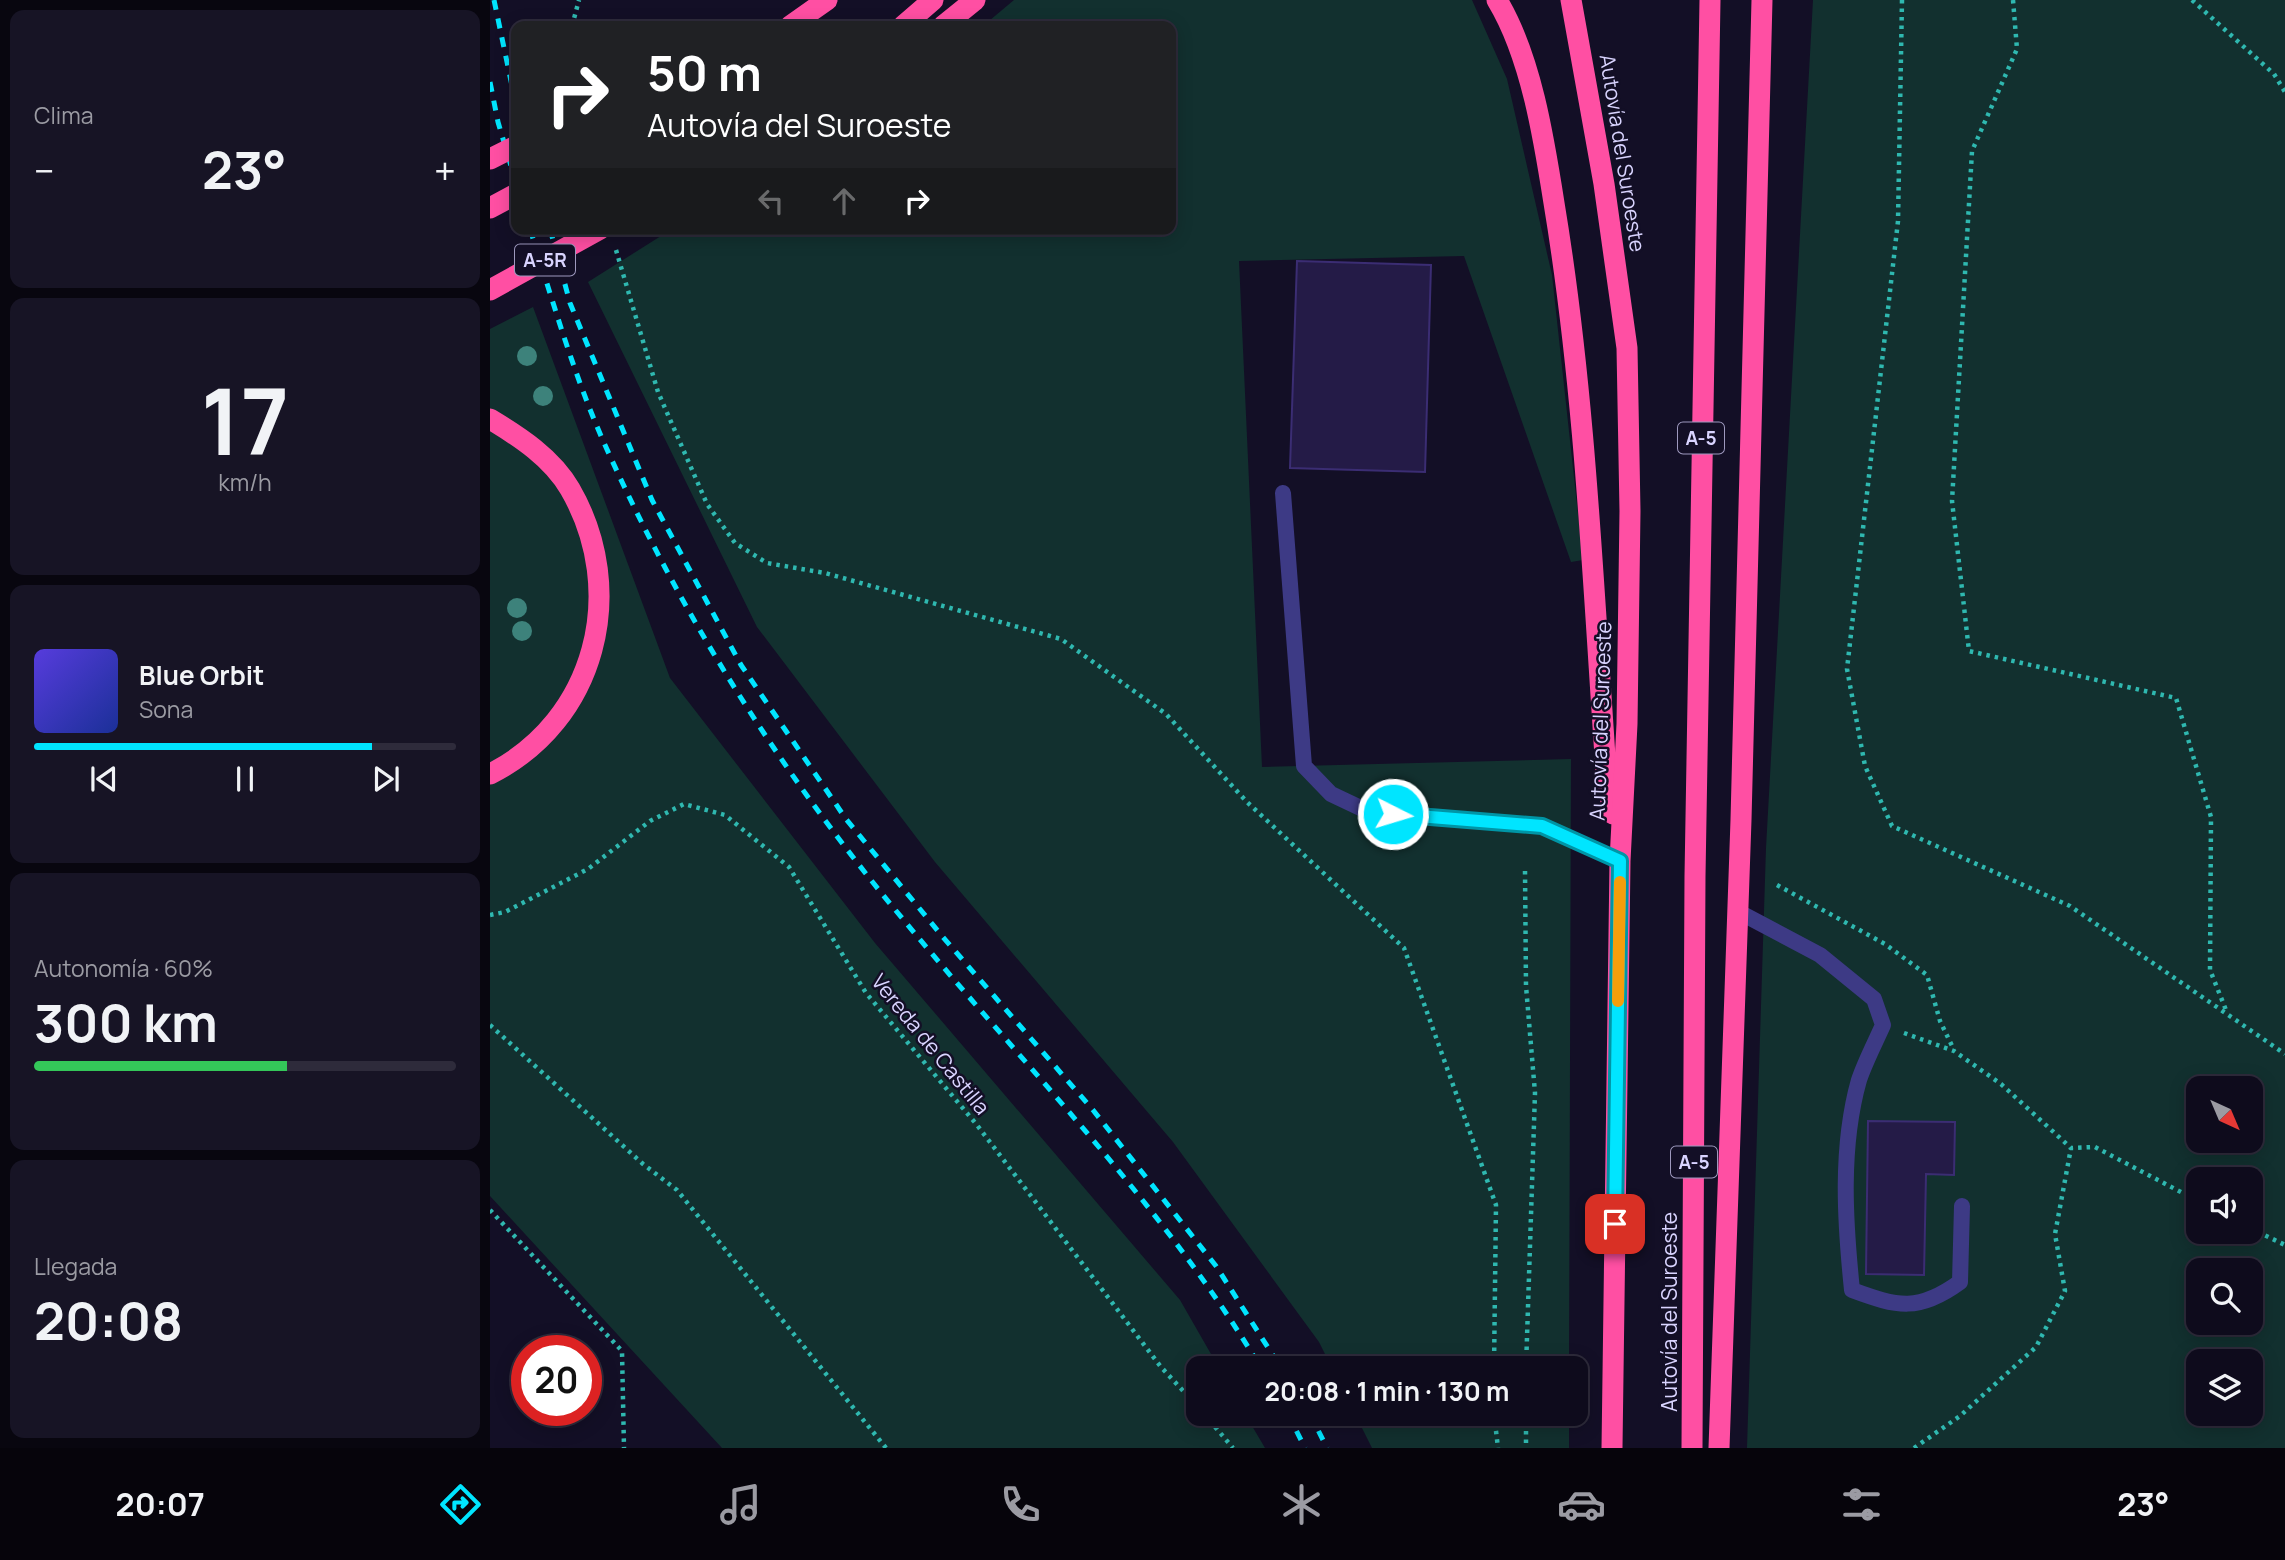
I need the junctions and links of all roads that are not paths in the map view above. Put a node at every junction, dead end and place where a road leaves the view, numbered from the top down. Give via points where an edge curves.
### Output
1 (827, 0) edge
2 (933, 0) edge
3 (975, 0) edge
4 (1497, 0) edge
5 (1571, 0) edge
6 (1710, 0) edge
7 (1762, 0) edge
8 (797, 21) edge
9 (909, 21) edge
10 (949, 21) edge
11 (511, 148) edge
12 (490, 159) edge
13 (511, 197) edge
14 (490, 208) edge
15 (607, 236) edge
16 (490, 290) edge
17 (490, 419) edge
18 (1283, 493) dead end
19 (490, 774) edge
20 (1620, 861) junction
21 (1737, 911) junction
22 (1962, 1206) dead end
23 (1612, 1448) edge
24 (1692, 1448) edge
25 (1719, 1448) edge

1 - 8 highway
2 - 9 highway
3 - 10 highway
4 - 20 highway via 1535,105 1566,274 1606,772
5 - 20 highway, Autovía del Suroeste via 1627,348 1630,511
6 - 24 highway, Autovía del Suroeste / A-5 via 1695,890
7 - 21 highway
11 - 12 highway, bridge
13 - 14 highway
15 - 16 highway, A-5R, bridge
17 - 19 highway via 527,440 569,488 590,536 599,583 597,631 586,674 557,722 519,760
18 - 20 lane via 1304,766 1331,794 1369,812 1542,826
20 - 23 highway, Autovía del Suroeste
21 - 22 lane via 1820,955 1874,999 1883,1026 1860,1080 1848,1136 1846,1228 1852,1290 1892,1305 1936,1299 1960,1282
21 - 25 highway

